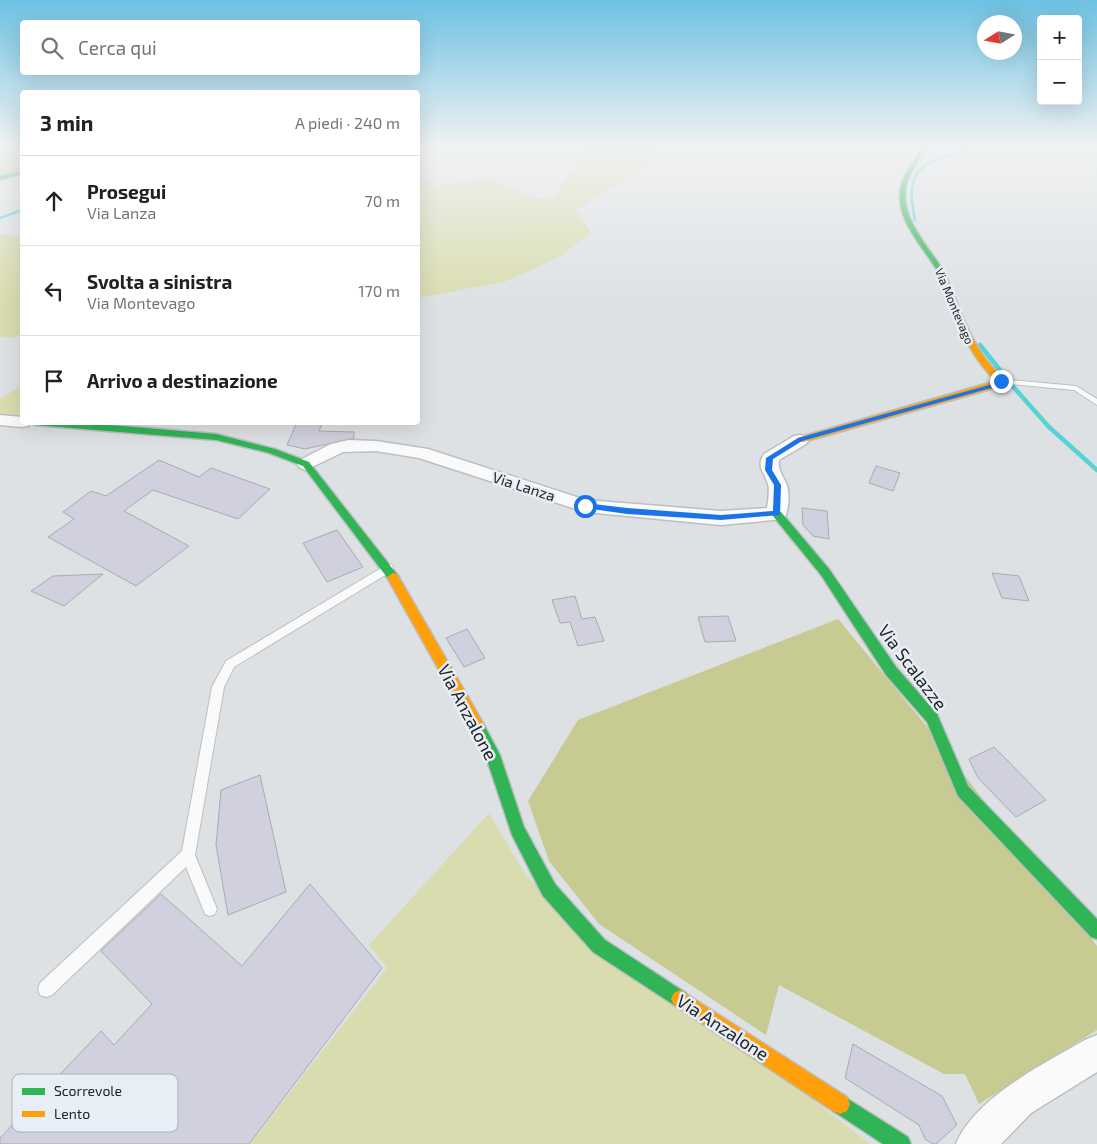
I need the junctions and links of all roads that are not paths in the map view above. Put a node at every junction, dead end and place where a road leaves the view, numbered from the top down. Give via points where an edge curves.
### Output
1 (902, 198) edge
2 (1001, 381) junction
3 (1097, 403) edge
4 (0, 420) edge
5 (20, 422) edge
6 (71, 425) edge
7 (800, 440) joint
8 (306, 464) junction
9 (777, 514) junction
10 (388, 568) junction
11 (188, 855) junction
12 (210, 909) dead end
13 (1097, 931) edge
14 (46, 989) dead end
15 (1097, 1052) edge
16 (901, 1144) edge
17 (975, 1144) edge

1 - 2 street, Via Montevago via 913,228 942,272 964,334 984,366
2 - 3 lane via 1076,388
2 - 7 street
4 - 5 street
6 - 8 street via 216,437 272,451
7 - 9 street via 770,458 769,470 778,485
8 - 9 street, Via Lanza via 337,448 376,446 422,453 585,506 721,518
8 - 10 street, Via Anzalone
9 - 13 street, Via Scalazze via 825,572 891,671 932,718 963,791
10 - 11 lane via 230,664 218,687
10 - 16 street, Via Anzalone via 493,755 517,830 549,890 599,946
11 - 12 lane
11 - 14 lane
15 - 17 street via 1018,1100

